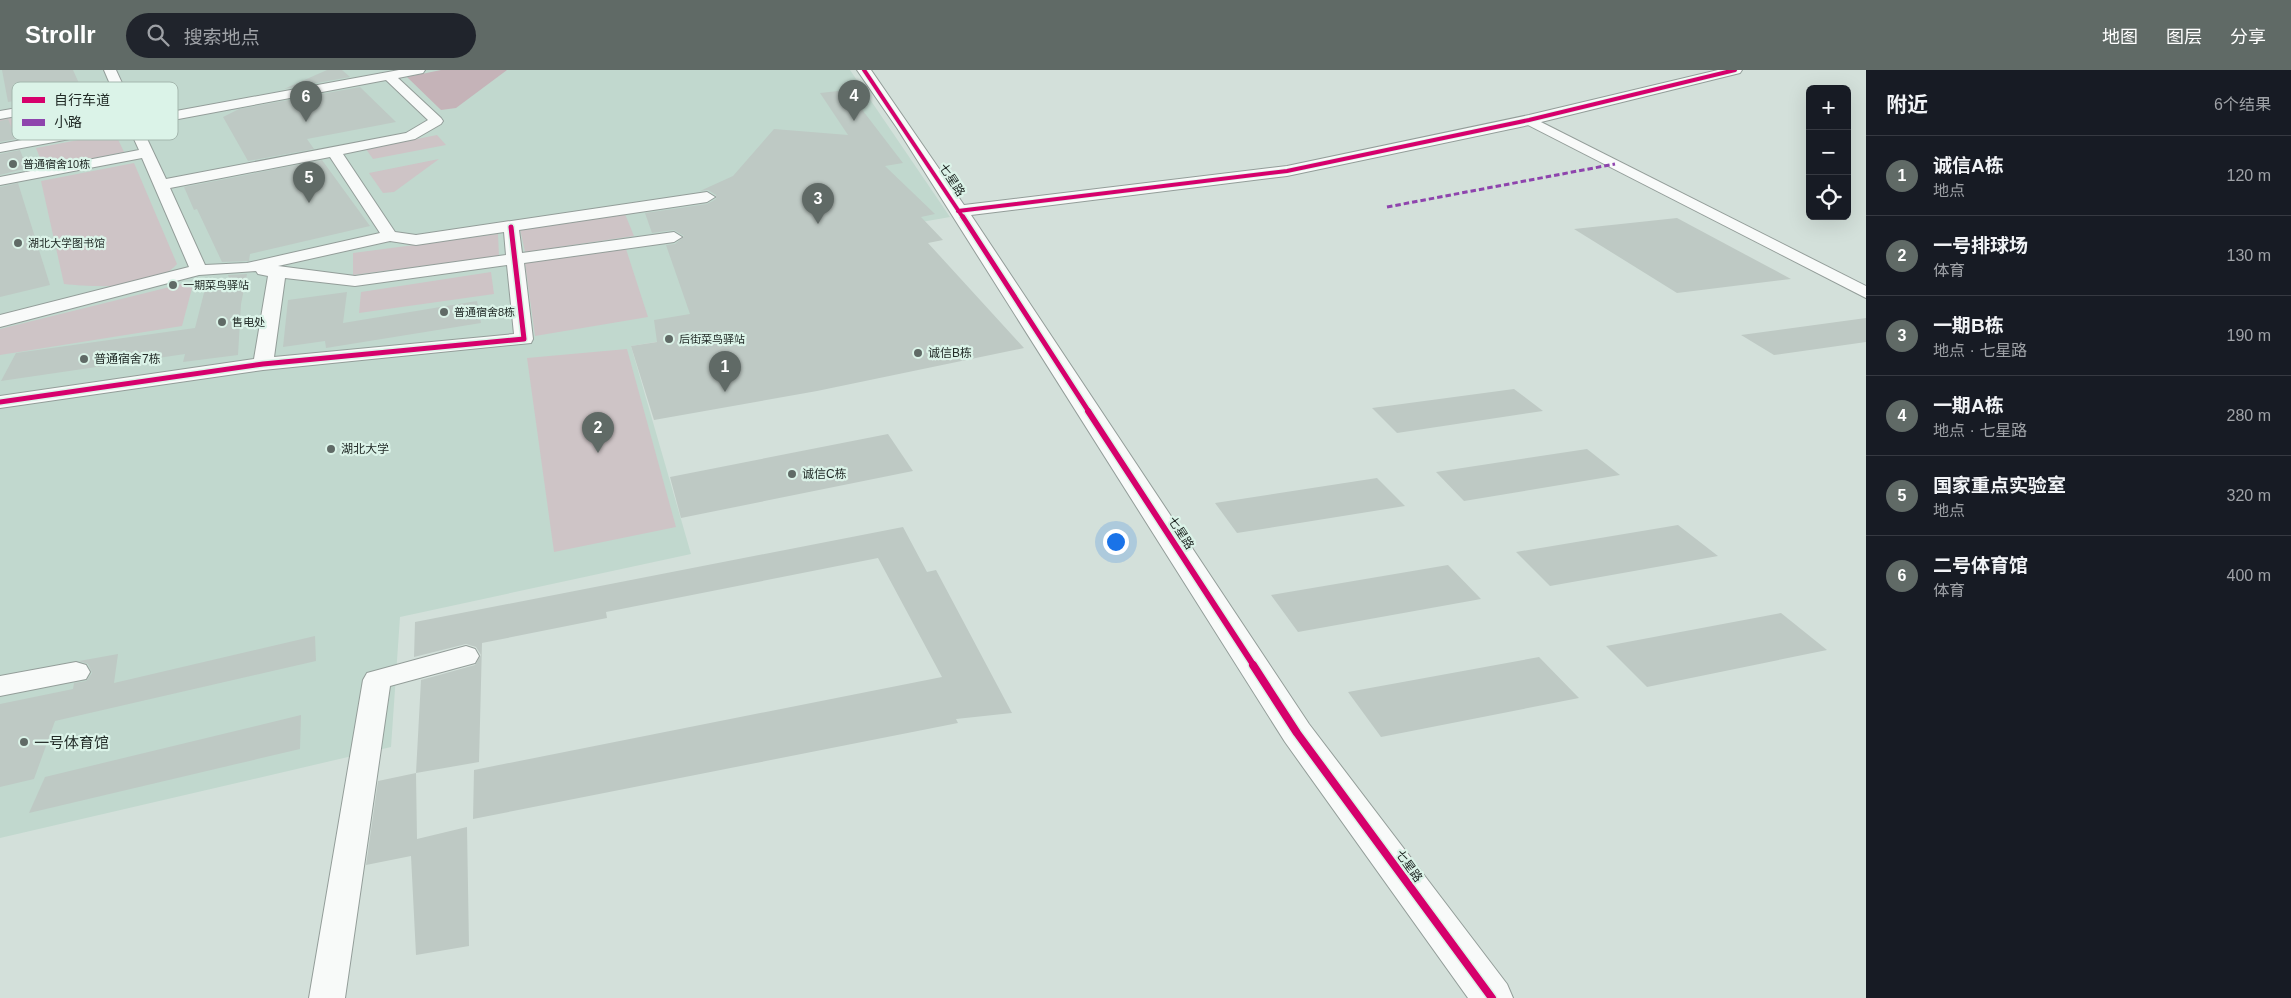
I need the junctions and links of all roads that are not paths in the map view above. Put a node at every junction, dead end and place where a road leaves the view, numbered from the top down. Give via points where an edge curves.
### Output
1 (110, 70) edge
2 (419, 70) edge
3 (864, 70) edge
4 (1735, 70) edge
5 (389, 76) junction
6 (115, 82) edge
7 (178, 115) edge
8 (1530, 120) junction
9 (42, 140) edge
10 (140, 140) edge
11 (0, 148) edge
12 (334, 152) junction
13 (146, 153) junction
14 (0, 181) edge
15 (160, 184) junction
16 (707, 197) dead end
17 (958, 211) junction
18 (511, 227) junction
19 (390, 236) junction
20 (674, 237) dead end
21 (515, 259) junction
22 (247, 268) junction
23 (199, 270) junction
24 (277, 271) junction
25 (1866, 293) edge
26 (0, 321) edge
27 (263, 364) junction
28 (0, 402) edge
29 (466, 656) dead end
30 (76, 672) dead end
31 (0, 686) edge
32 (327, 998) edge
33 (1492, 998) edge

1 - 6 street
2 - 5 street
3 - 17 street, 七星路
4 - 8 street
5 - 7 street
5 - 12 street via 436,121 410,136
8 - 17 street via 1287,171
8 - 25 street
9 - 11 street
10 - 13 street
12 - 15 street
12 - 19 street
13 - 14 street
13 - 15 street
15 - 23 street
16 - 18 street
17 - 33 street, 七星路 via 1297,733
18 - 19 street via 416,240
18 - 21 street
19 - 22 street
20 - 21 street
21 - 24 street via 355,281
21 - 27 street via 524,339
22 - 23 street
22 - 24 street
23 - 26 street
24 - 27 street
27 - 28 street
29 - 32 street via 377,680
30 - 31 street

